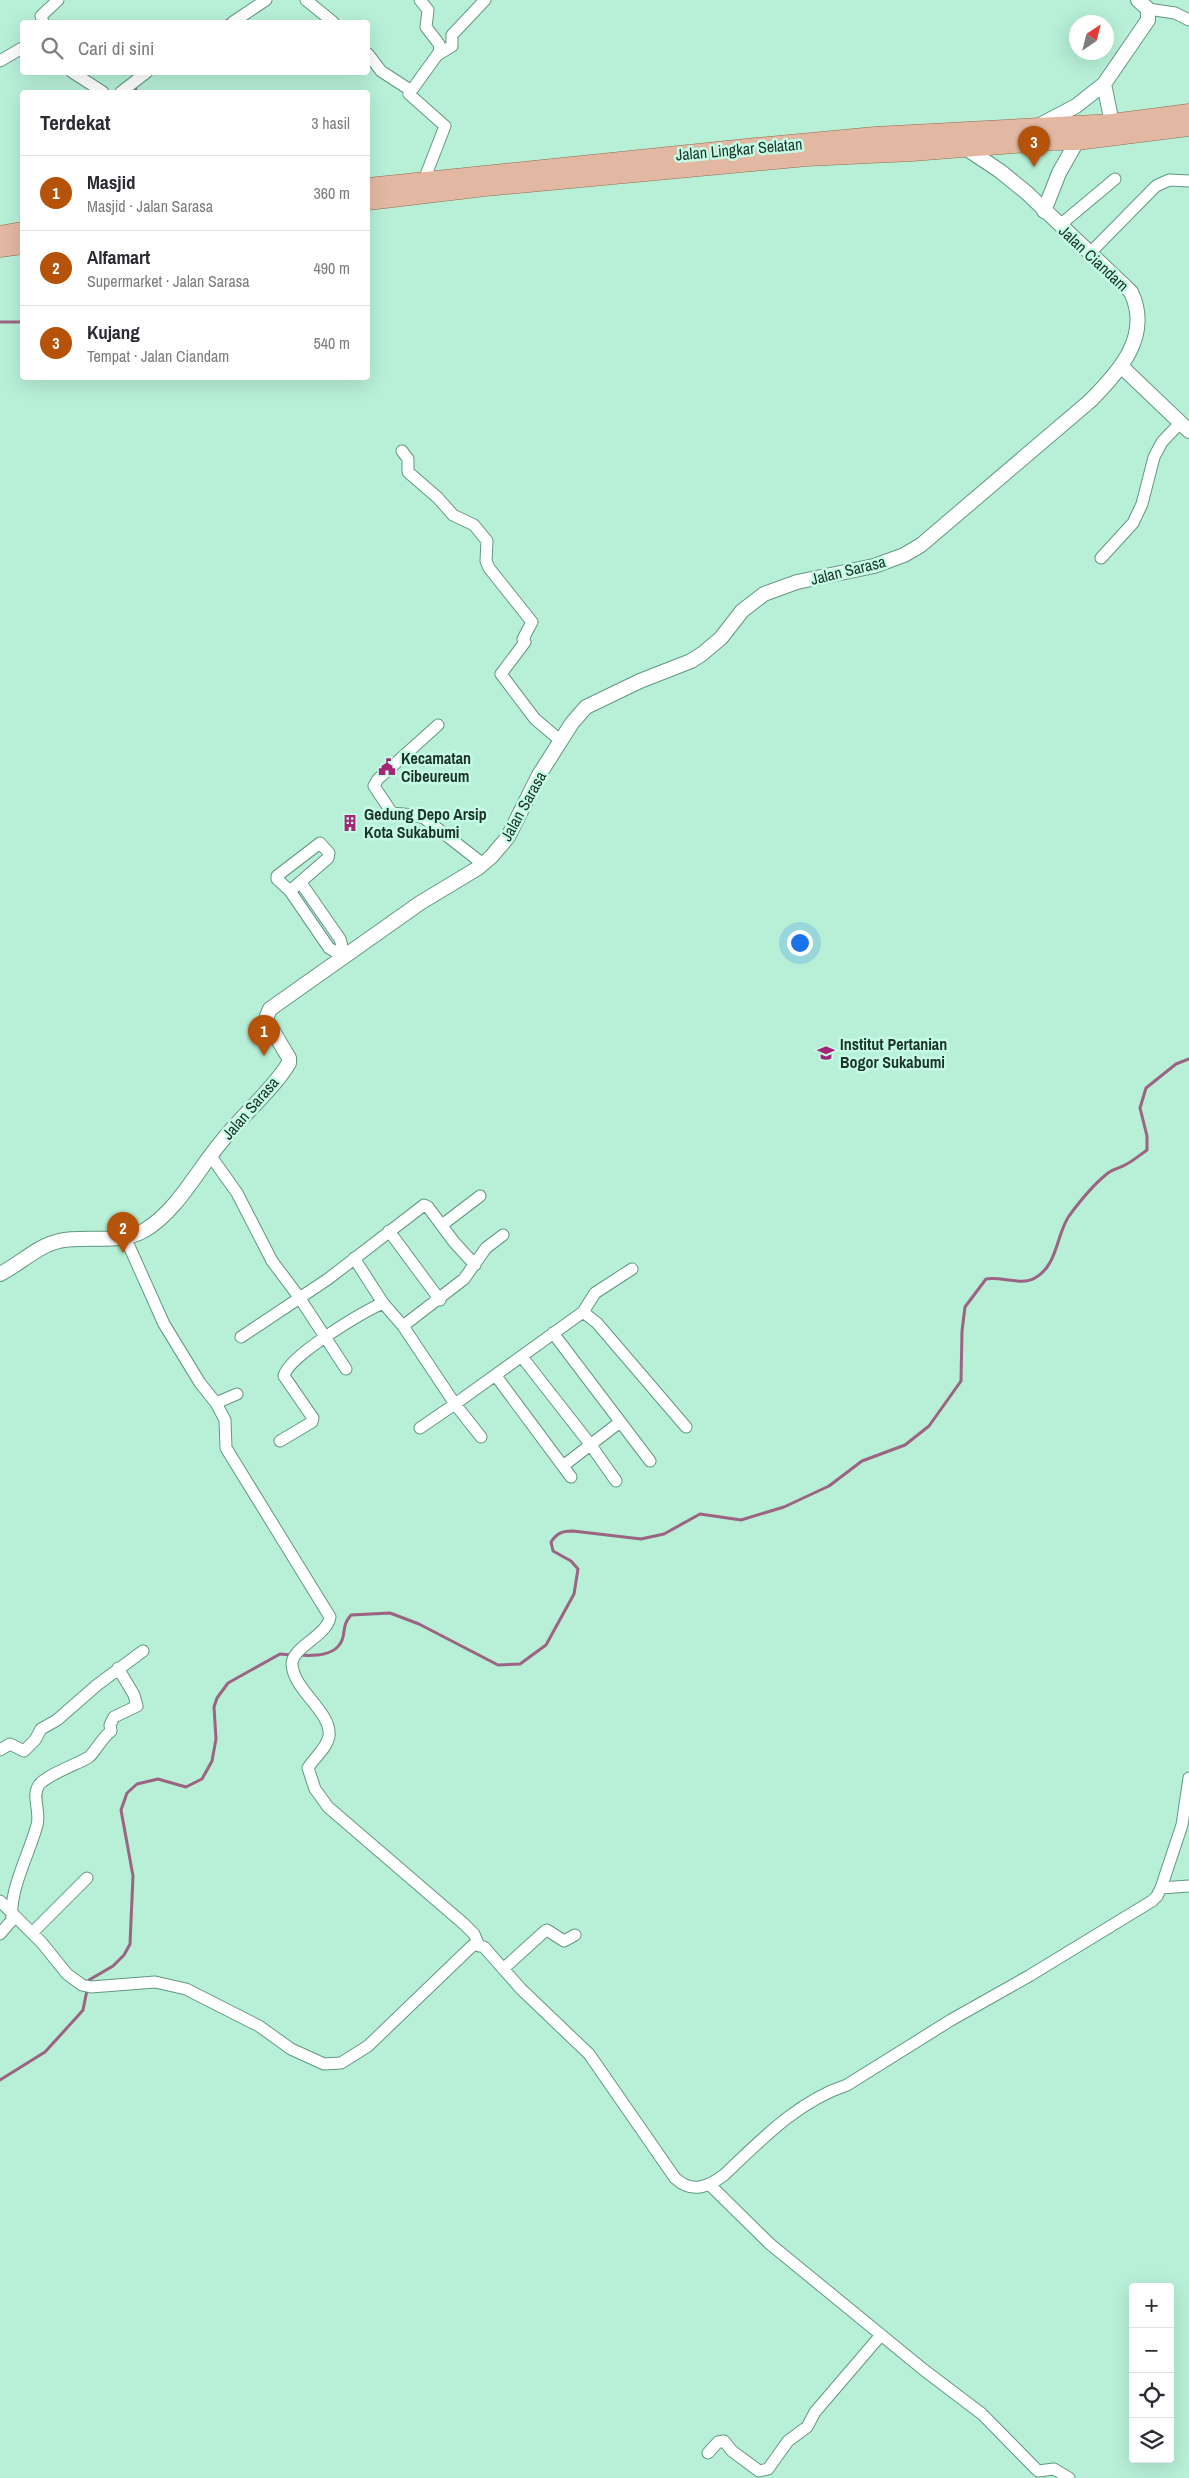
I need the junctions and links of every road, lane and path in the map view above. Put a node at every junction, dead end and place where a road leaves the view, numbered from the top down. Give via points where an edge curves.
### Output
1 (58, 0) edge
2 (266, 0) edge
3 (306, 0) edge
4 (420, 0) edge
5 (484, 0) edge
6 (1143, 4) edge
7 (42, 20) edge
8 (236, 20) edge
9 (331, 20) edge
10 (1189, 20) edge
11 (20, 49) edge
12 (439, 54) junction
13 (370, 56) edge
14 (0, 61) edge
15 (77, 75) edge
16 (143, 75) edge
17 (1104, 84) junction
18 (128, 87) edge
19 (100, 90) edge
20 (410, 90) junction
21 (1189, 113) edge
22 (1037, 127) junction
23 (1189, 127) edge
24 (1112, 130) junction
25 (1079, 133) junction
26 (964, 147) junction
27 (1115, 180) dead end
28 (1189, 181) edge
29 (370, 187) edge
30 (425, 187) junction
31 (370, 201) edge
32 (1044, 210) junction
33 (1060, 225) junction
34 (20, 231) edge
35 (0, 234) edge
36 (20, 245) edge
37 (0, 248) edge
38 (1090, 253) junction
39 (1122, 367) junction
40 (1185, 427) edge
41 (402, 451) dead end
42 (1101, 558) dead end
43 (438, 725) dead end
44 (561, 741) junction
45 (482, 864) junction
46 (300, 883) junction
47 (290, 891) junction
48 (345, 957) junction
49 (210, 1155) junction
50 (480, 1196) dead end
51 (442, 1225) junction
52 (389, 1232) junction
53 (503, 1235) dead end
54 (126, 1237) junction
55 (354, 1258) junction
56 (474, 1265) junction
57 (632, 1269) dead end
58 (0, 1274) edge
59 (299, 1297) junction
60 (440, 1300) junction
61 (383, 1303) junction
62 (583, 1312) junction
63 (403, 1326) junction
64 (553, 1333) junction
65 (241, 1337) dead end
66 (324, 1337) junction
67 (522, 1357) junction
68 (346, 1369) dead end
69 (496, 1376) junction
70 (237, 1394) dead end
71 (216, 1403) junction
72 (455, 1404) junction
73 (620, 1422) junction
74 (686, 1427) dead end
75 (420, 1428) dead end
76 (481, 1437) dead end
77 (280, 1441) dead end
78 (590, 1444) junction
79 (650, 1461) dead end
80 (563, 1466) junction
81 (572, 1477) dead end
82 (616, 1481) dead end
83 (143, 1651) dead end
84 (118, 1668) junction
85 (0, 1750) edge
86 (1189, 1778) edge
87 (87, 1878) dead end
88 (1189, 1886) edge
89 (1161, 1888) junction
90 (0, 1901) edge
91 (11, 1910) junction
92 (32, 1933) junction
93 (0, 1934) edge
94 (575, 1935) dead end
95 (479, 1946) junction
96 (503, 1969) junction
97 (710, 2185) junction
98 (881, 2335) junction
99 (708, 2453) dead end
100 (1070, 2478) edge

1 - 7 street via 41,16
2 - 8 street
3 - 9 street
4 - 12 street via 428,10 425,25 439,44
5 - 12 street via 452,35 452,46
6 - 10 street
6 - 17 street via 1149,16 1146,24
11 - 14 street
12 - 20 street
13 - 20 street via 381,70
15 - 19 street
16 - 18 street
17 - 22 street via 1076,106
17 - 24 street
20 - 30 street via 410,96 445,126
21 - 24 main road
22 - 25 main road, Jalan Lingkar Selatan
22 - 30 main road, Jalan Lingkar Selatan via 812,142 532,169
23 - 24 main road
24 - 25 main road, Jalan Lingkar Selatan
25 - 26 main road, Jalan Lingkar Selatan
25 - 32 street
26 - 30 main road, Jalan Lingkar Selatan via 807,156
26 - 32 street, Jalan Ciandam via 1012,180
27 - 33 street
28 - 38 street via 1169,180 1156,186
29 - 30 main road, Jalan Lingkar Selatan
30 - 31 main road, Jalan Lingkar Selatan
32 - 33 street, Jalan Ciandam
33 - 38 street, Jalan Ciandam
34 - 35 main road
36 - 37 main road
38 - 39 street, Jalan Ciandam via 1125,284 1136,302 1138,326
39 - 40 street
39 - 44 street, Jalan Sarasa via 1090,401 921,545 874,566 797,582 764,594 742,610 721,638 692,661 586,707
40 - 42 street via 1162,442 1154,457 1136,518
41 - 44 street via 408,459 408,472 453,515 474,525 487,542 486,562 532,622 523,639 525,642 501,674 535,719
43 - 45 street via 374,786 392,813 424,818
44 - 45 street, Jalan Sarasa via 535,782 508,837
45 - 48 street, Jalan Sarasa via 420,903
46 - 47 street
46 - 47 street via 329,856 322,844 315,845 277,876
46 - 48 street via 340,939
47 - 48 street via 329,948
48 - 49 street, Jalan Sarasa via 268,1012 269,1026 289,1063
49 - 54 street, Jalan Sarasa via 185,1190 154,1223
49 - 59 street via 237,1193 272,1261
50 - 51 street
51 - 52 street via 424,1205
51 - 56 street
52 - 55 street
52 - 60 street
53 - 56 street via 486,1248
54 - 58 street, Jalan Sarasa via 59,1241
54 - 71 street via 164,1324
55 - 59 street via 328,1280
55 - 61 street
56 - 60 street via 464,1280
57 - 62 street via 595,1293
59 - 65 street
59 - 66 street
60 - 63 street
61 - 63 street
61 - 66 street
62 - 64 street
62 - 74 street via 597,1323
63 - 72 street
64 - 67 street
64 - 73 street
66 - 68 street
66 - 77 street via 285,1371 284,1376 313,1418 312,1422
67 - 69 street
67 - 78 street
69 - 72 street
69 - 80 street
70 - 71 street
71 - 95 street via 225,1420 226,1448 330,1617 319,1634 297,1652 292,1665 295,1677 328,1729 329,1736 308,1768 316,1789 328,1807 464,1924 474,1934
72 - 75 street
72 - 76 street
73 - 78 street
73 - 79 street
78 - 80 street
78 - 82 street
80 - 81 street
83 - 84 street
84 - 85 street via 57,1720 41,1729 24,1751 10,1744
84 - 91 street via 137,1706 114,1717 111,1731 91,1755 44,1780 38,1787 38,1823
86 - 89 street via 1182,1825
87 - 92 street
88 - 89 street
89 - 97 street via 1152,1901 1029,1976 847,2084 802,2106
90 - 91 street
91 - 92 street
91 - 93 street via 12,1920
92 - 95 street via 78,1983 92,1988 155,1982 186,1989 259,2026 291,2049 332,2065 368,2046 472,1946
94 - 96 street via 564,1941 545,1931
95 - 96 street via 487,1949
96 - 97 street via 589,2054 675,2178 688,2187
97 - 98 street via 770,2244
98 - 99 street via 815,2412 807,2427 788,2441 768,2469 758,2471 724,2442 718,2442
98 - 100 street via 982,2414 1038,2471 1054,2469

